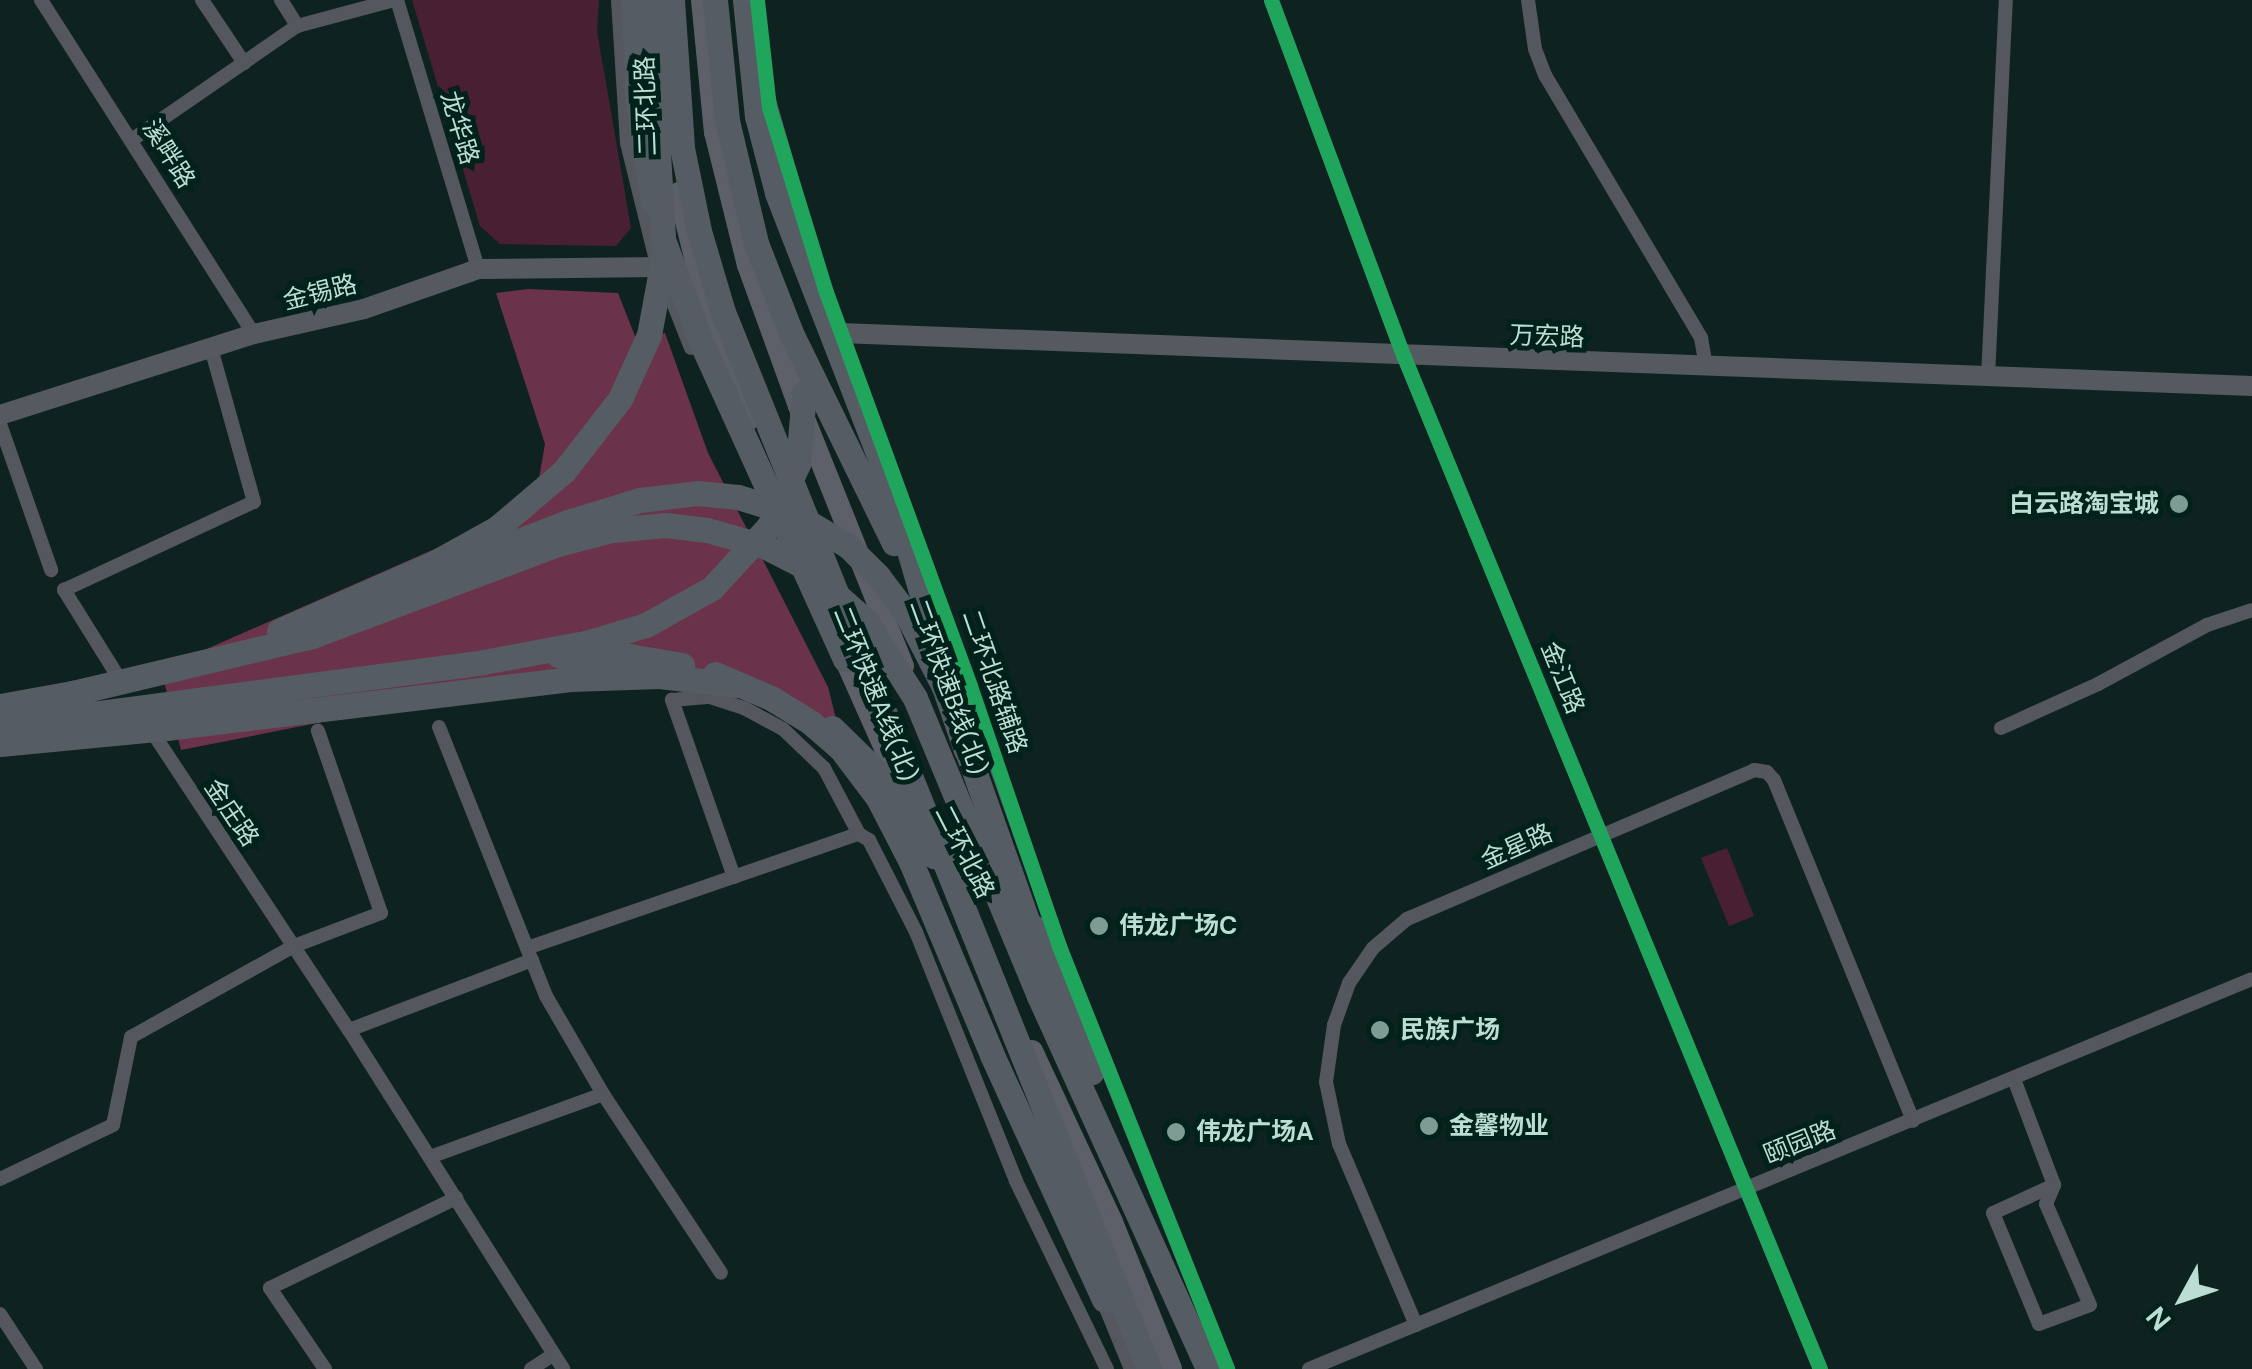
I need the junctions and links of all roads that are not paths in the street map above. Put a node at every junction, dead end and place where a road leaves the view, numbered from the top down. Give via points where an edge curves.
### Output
1 (41, 0) edge
2 (202, 0) edge
3 (281, 0) edge
4 (395, 0) edge
5 (618, 0) edge
6 (634, 0) edge
7 (650, 0) edge
8 (674, 0) edge
9 (702, 0) edge
10 (716, 0) edge
11 (745, 0) edge
12 (757, 0) edge
13 (1271, 0) edge
14 (1528, 0) edge
15 (2006, 0) edge
16 (297, 26) junction
17 (244, 63) junction
18 (758, 116) junction
19 (132, 139) junction
20 (659, 267) junction
21 (478, 269) junction
22 (840, 333) junction
23 (254, 334) junction
24 (211, 348) junction
25 (1404, 357) junction
26 (1706, 367) junction
27 (1988, 377) junction
28 (2252, 386) edge
29 (0, 415) edge
30 (0, 424) edge
31 (51, 570) dead end
32 (2252, 610) edge
33 (250, 644) junction
34 (846, 659) junction
35 (483, 662) junction
36 (73, 693) junction
37 (0, 706) edge
38 (0, 726) edge
39 (439, 728) dead end
40 (2001, 728) dead end
41 (318, 730) dead end
42 (0, 744) edge
43 (966, 750) junction
44 (859, 834) junction
45 (1599, 836) junction
46 (734, 877) junction
47 (965, 914) junction
48 (294, 946) junction
49 (530, 954) junction
50 (2252, 979) edge
51 (349, 1030) junction
52 (2014, 1080) junction
53 (602, 1094) junction
54 (1913, 1121) junction
55 (430, 1157) junction
56 (0, 1179) edge
57 (2054, 1185) junction
58 (1743, 1191) junction
59 (456, 1198) junction
60 (1139, 1250) junction
61 (721, 1273) dead end
62 (1172, 1298) junction
63 (0, 1314) edge
64 (1416, 1325) junction
65 (554, 1354) junction
66 (36, 1369) edge
67 (325, 1369) edge
68 (531, 1369) edge
69 (563, 1369) edge
70 (1107, 1369) edge
71 (1135, 1369) edge
72 (1149, 1369) edge
73 (1171, 1369) edge
74 (1192, 1369) edge
75 (1212, 1369) edge
76 (1226, 1369) edge
77 (1309, 1369) edge
78 (1820, 1369) edge

1 - 19 street, 溪畔路
2 - 17 street
3 - 16 street
4 - 16 street
4 - 21 street, 龙华路
5 - 20 street via 627,143
6 - 34 highway via 644,154 660,228 687,307
7 - 33 highway, bridge via 662,270 643,351 610,414 552,484 497,528
8 - 34 main road, 二环北路 via 674,155 694,261 752,430
8 - 72 highway, 二环快速A线(北), bridge via 684,162 728,326
9 - 60 main road, 二环北路 via 715,132 763,311
10 - 75 highway, 二环快速B线(北), bridge via 732,151 766,274 910,582 1051,972
11 - 18 highway
12 - 22 street, 二环北路辅路 via 769,107
13 - 25 street, 金江路
14 - 26 street via 1545,76 1701,338
15 - 27 street
16 - 17 street
17 - 19 street
18 - 35 highway, bridge via 804,392 798,464 782,506 727,575 664,618 596,640
18 - 43 highway, bridge via 796,248 896,505
19 - 23 street, 溪畔路
20 - 21 street, 金锡路
20 - 34 street via 732,439
21 - 23 street, 金锡路 via 364,309
22 - 25 street, 万宏路
22 - 76 street, 二环北路辅路 via 1064,961
23 - 24 street, 金锡路
24 - 29 street, 金锡路
24 - 48 street, 金庄路 via 254,502 64,590
25 - 26 street, 万宏路
25 - 45 street, 金江路
26 - 27 street, 万宏路
27 - 28 street, 万宏路
30 - 31 street
32 - 40 street via 2207,625
33 - 36 highway, bridge
33 - 43 highway, bridge via 597,512 669,495 724,495 814,524 878,576 926,648
34 - 47 main road, 二环北路
35 - 38 highway, bridge
35 - 71 highway, bridge via 593,654 681,664 772,698 840,749 900,838
36 - 37 highway, bridge
36 - 75 highway, bridge via 312,636 612,530 721,532 805,568 866,621 906,681 1044,1008
39 - 49 street
41 - 48 street via 381,913
42 - 47 highway, bridge via 570,679 659,676 732,683 817,716 864,755 905,807
43 - 60 highway, bridge
44 - 46 street
44 - 46 street via 824,768 783,729 710,696 672,700
44 - 70 street via 869,840 901,899 1016,1181
45 - 54 street, 金星路 via 1754,770 1767,772
45 - 58 street, 金江路
45 - 64 street, 金星路 via 1407,920 1373,948 1349,983 1334,1025 1326,1082 1339,1144
46 - 49 street
47 - 60 main road, 二环北路
47 - 71 street via 1077,1234
48 - 51 street, 金庄路
48 - 56 street via 131,1036 113,1125
49 - 51 street
49 - 53 street
50 - 52 street, 颐园路
51 - 55 street, 金庄路
52 - 54 street, 颐园路
52 - 57 street
53 - 55 street
53 - 61 street
54 - 58 street, 颐园路
55 - 59 street, 金庄路
57 - 57 street via 1993,1213 2039,1324 2090,1305 2046,1204
58 - 64 street, 颐园路
58 - 78 street, 金江路
59 - 65 street, 金庄路
59 - 67 street via 270,1288
60 - 62 highway
60 - 71 main road
60 - 73 main road, 二环北路
60 - 74 main road, 二环北路
62 - 74 highway
62 - 75 main road via 1204,1337
63 - 66 street
64 - 77 street, 颐园路
65 - 68 street
65 - 69 street, 金庄路

